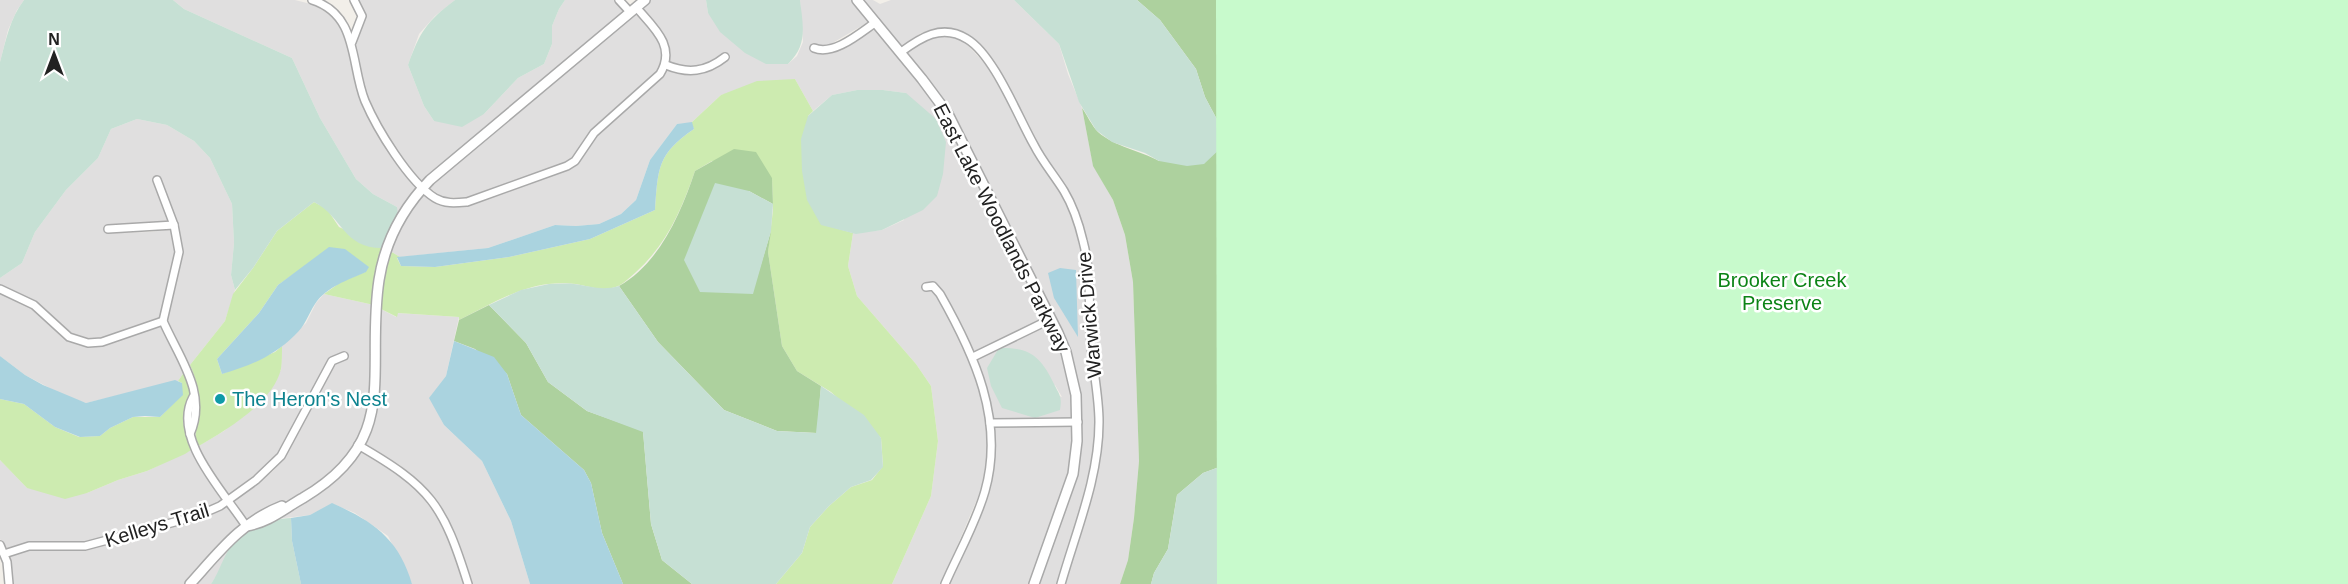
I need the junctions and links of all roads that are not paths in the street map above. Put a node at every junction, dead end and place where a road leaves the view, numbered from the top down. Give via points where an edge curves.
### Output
1 (354, 0) edge
2 (619, 0) edge
3 (645, 0) edge
4 (857, 0) edge
5 (317, 1) edge
6 (633, 10) junction
7 (876, 22) junction
8 (352, 42) junction
9 (814, 48) dead end
10 (901, 52) junction
11 (725, 57) dead end
12 (666, 65) junction
13 (157, 180) dead end
14 (423, 187) junction
15 (174, 225) junction
16 (108, 229) dead end
17 (926, 287) dead end
18 (0, 289) edge
19 (1051, 320) junction
20 (164, 321) junction
21 (344, 356) dead end
22 (973, 357) junction
23 (1078, 422) junction
24 (990, 423) junction
25 (358, 446) junction
26 (229, 500) junction
27 (246, 526) junction
28 (0, 545) edge
29 (4, 554) junction
30 (9, 584) edge
31 (190, 584) edge
32 (468, 584) edge
33 (945, 584) edge
34 (1034, 584) edge
35 (1061, 584) edge

1 - 8 street via 362,16
2 - 6 street
3 - 6 street
4 - 7 street, East Lake Woodlands Parkway
5 - 8 street via 337,16
6 - 12 street via 662,37
6 - 14 street
7 - 9 street via 830,49
7 - 10 street, East Lake Woodlands Parkway
8 - 14 street via 366,102 384,138
10 - 19 street, East Lake Woodlands Parkway via 954,125
10 - 35 street, Warwick Drive via 922,36 936,33 956,34 974,45 996,74 1034,146 1068,198 1081,235 1088,275 1098,449
11 - 12 street via 697,71
12 - 14 street via 594,133 575,161 567,166 467,202 442,201
13 - 15 street
14 - 25 street via 398,221 384,260 378,290 375,399
15 - 16 street
15 - 20 street via 178,261
17 - 22 street via 933,286 940,294
18 - 20 street via 34,305 69,337 88,343
19 - 22 street
19 - 23 street, East Lake Woodlands Parkway via 1066,352
20 - 26 street via 191,376 196,412 190,434 193,448
21 - 26 street, Kelleys Trail via 332,361 281,456
22 - 24 street
23 - 24 street
23 - 34 street, East Lake Woodlands Parkway via 1073,474
24 - 33 street via 991,454 985,491
25 - 27 street via 329,482 292,507
25 - 32 street via 398,469 430,498 453,536
26 - 27 street
26 - 29 street, Kelleys Trail via 197,516 93,544 28,546
27 - 31 street via 230,538
28 - 29 street
29 - 30 street

